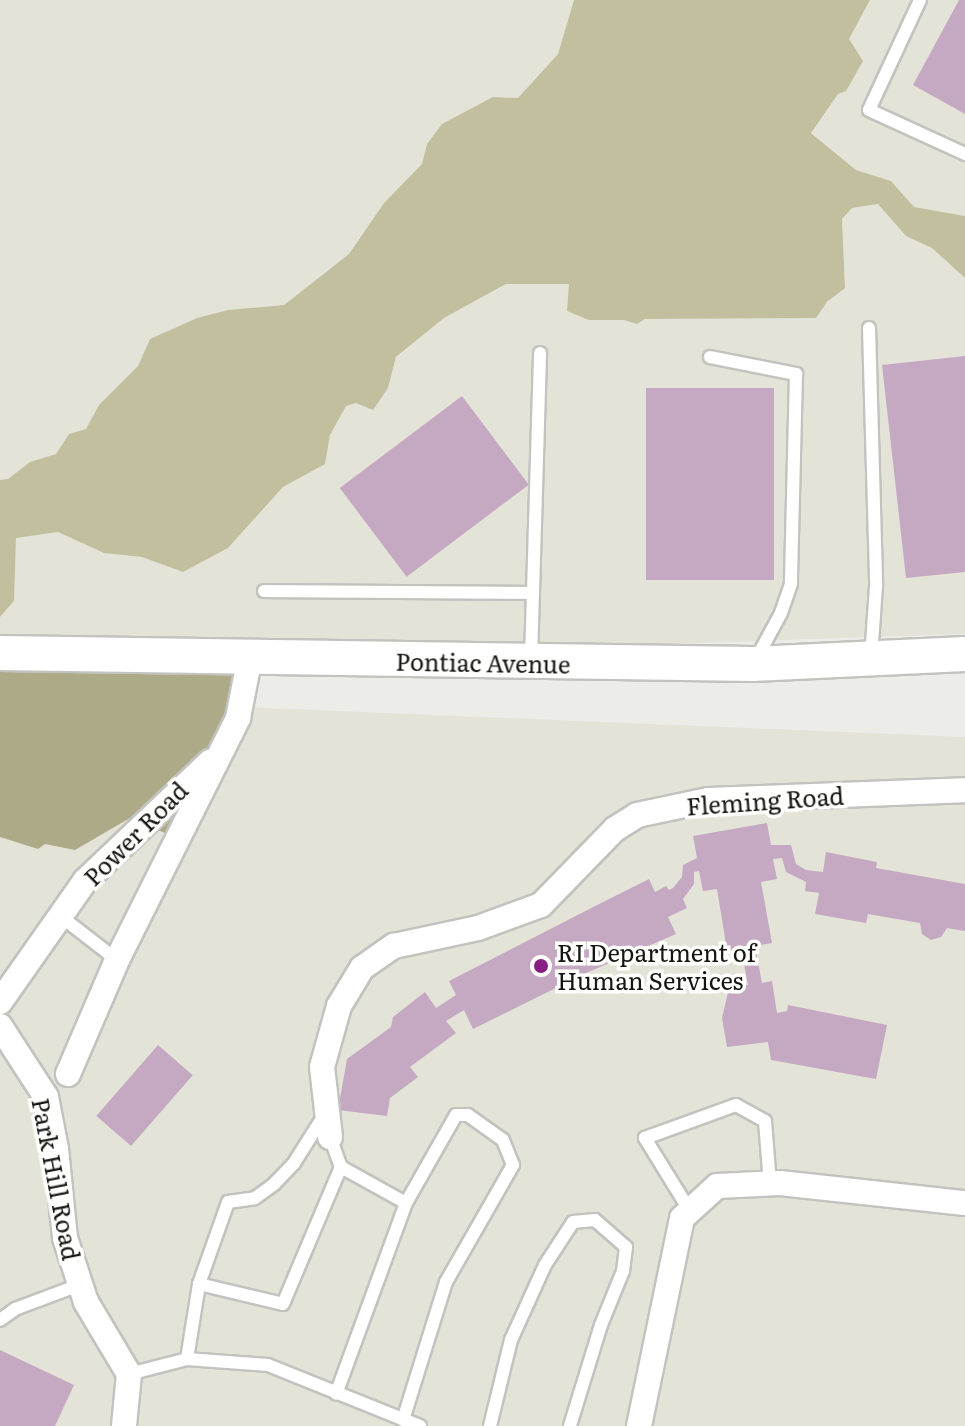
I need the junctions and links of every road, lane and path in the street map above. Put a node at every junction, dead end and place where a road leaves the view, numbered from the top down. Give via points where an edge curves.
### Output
1 (920, 0) edge
2 (965, 154) edge
3 (869, 328) dead end
4 (540, 353) dead end
5 (710, 357) dead end
6 (264, 591) dead end
7 (533, 593) junction
8 (0, 653) edge
9 (965, 654) edge
10 (250, 657) junction
11 (871, 661) junction
12 (531, 663) junction
13 (753, 664) junction
14 (221, 752) junction
15 (965, 790) edge
16 (58, 915) junction
17 (117, 960) junction
18 (0, 1002) edge
19 (0, 1026) edge
20 (68, 1074) dead end
21 (327, 1110) junction
22 (330, 1137) joint
23 (341, 1167) junction
24 (770, 1184) junction
25 (406, 1203) junction
26 (965, 1203) edge
27 (690, 1211) junction
28 (199, 1284) junction
29 (79, 1285) junction
30 (0, 1320) edge
31 (187, 1359) junction
32 (129, 1374) junction
33 (336, 1394) junction
34 (403, 1420) junction
35 (124, 1426) edge
36 (420, 1426) edge
37 (490, 1426) edge
38 (570, 1426) edge
39 (639, 1426) edge

1 - 2 lane via 869,110
3 - 11 lane via 876,586
4 - 7 lane
5 - 13 lane via 796,374 791,584
6 - 7 lane
7 - 12 lane
8 - 10 main road, Pontiac Avenue
9 - 11 main road, Pontiac Avenue
10 - 12 main road, Pontiac Avenue
10 - 14 street, Power Road via 238,718
11 - 13 main road, Pontiac Avenue
12 - 13 main road, Pontiac Avenue
14 - 16 street, Power Road via 85,881
14 - 17 street, Park Hill Road
15 - 21 street, Fleming Road via 708,800 637,815 615,829 541,905 478,928 394,946 362,968 339,1006 322,1067
16 - 17 lane
16 - 18 street, Power Road
17 - 20 street, Park Hill Road
19 - 29 street, Park Hill Road via 46,1097 65,1238
21 - 22 street, Fleming Road
21 - 28 lane via 294,1163 274,1184 255,1198 228,1202
22 - 23 lane
23 - 25 lane
23 - 28 lane via 283,1304
24 - 26 street
24 - 27 street via 717,1186
24 - 27 lane via 765,1121 736,1105 645,1138
25 - 33 lane
25 - 34 lane via 456,1115 468,1115 503,1140 513,1165 446,1282
27 - 39 street via 682,1218
28 - 31 lane
29 - 30 lane
29 - 32 street, Park Hill Road
31 - 32 lane
31 - 33 lane via 268,1365
32 - 35 street
33 - 34 lane
34 - 36 lane
37 - 38 lane via 511,1340 545,1265 573,1222 595,1220 626,1247 623,1271

